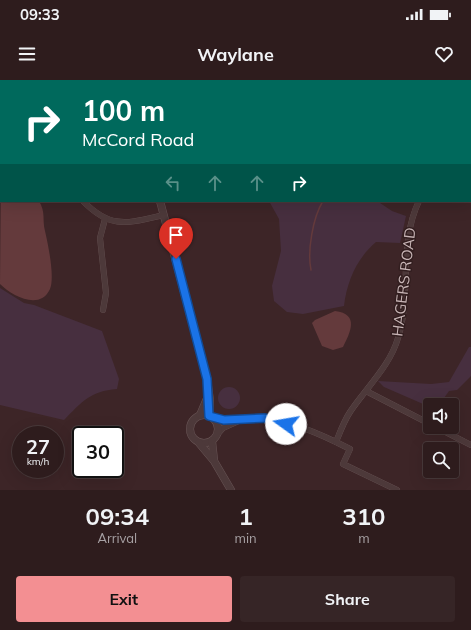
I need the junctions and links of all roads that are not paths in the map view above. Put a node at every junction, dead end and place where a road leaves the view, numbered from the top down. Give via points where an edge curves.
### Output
1 (84, 202) edge
2 (160, 202) edge
3 (419, 202) edge
4 (164, 216) junction
5 (104, 219) junction
6 (103, 310) dead end
7 (366, 391) junction
8 (208, 396) junction
9 (200, 415) junction
10 (211, 417) junction
11 (243, 419) junction
12 (423, 420) edge
13 (450, 434) edge
14 (214, 439) junction
15 (336, 442) junction
16 (199, 443) junction
17 (471, 444) edge
18 (214, 461) junction
19 (231, 490) edge
20 (397, 490) edge

1 - 5 street
2 - 4 street
3 - 7 street, HAGERS ROAD via 410,222 398,337 387,361
4 - 5 street via 132,223
4 - 8 street via 207,379
5 - 6 street via 100,238 106,293
7 - 12 street
7 - 15 street, HAGERS ROAD via 346,419
8 - 9 street
8 - 10 street
9 - 10 street
9 - 16 street via 192,420 190,430 192,438
10 - 11 street via 224,420
10 - 14 street via 218,429
11 - 14 street via 223,428
11 - 15 street via 265,418 319,434
13 - 17 street
14 - 16 street
14 - 18 street
15 - 20 street via 350,449 343,464
16 - 18 street
18 - 19 street

